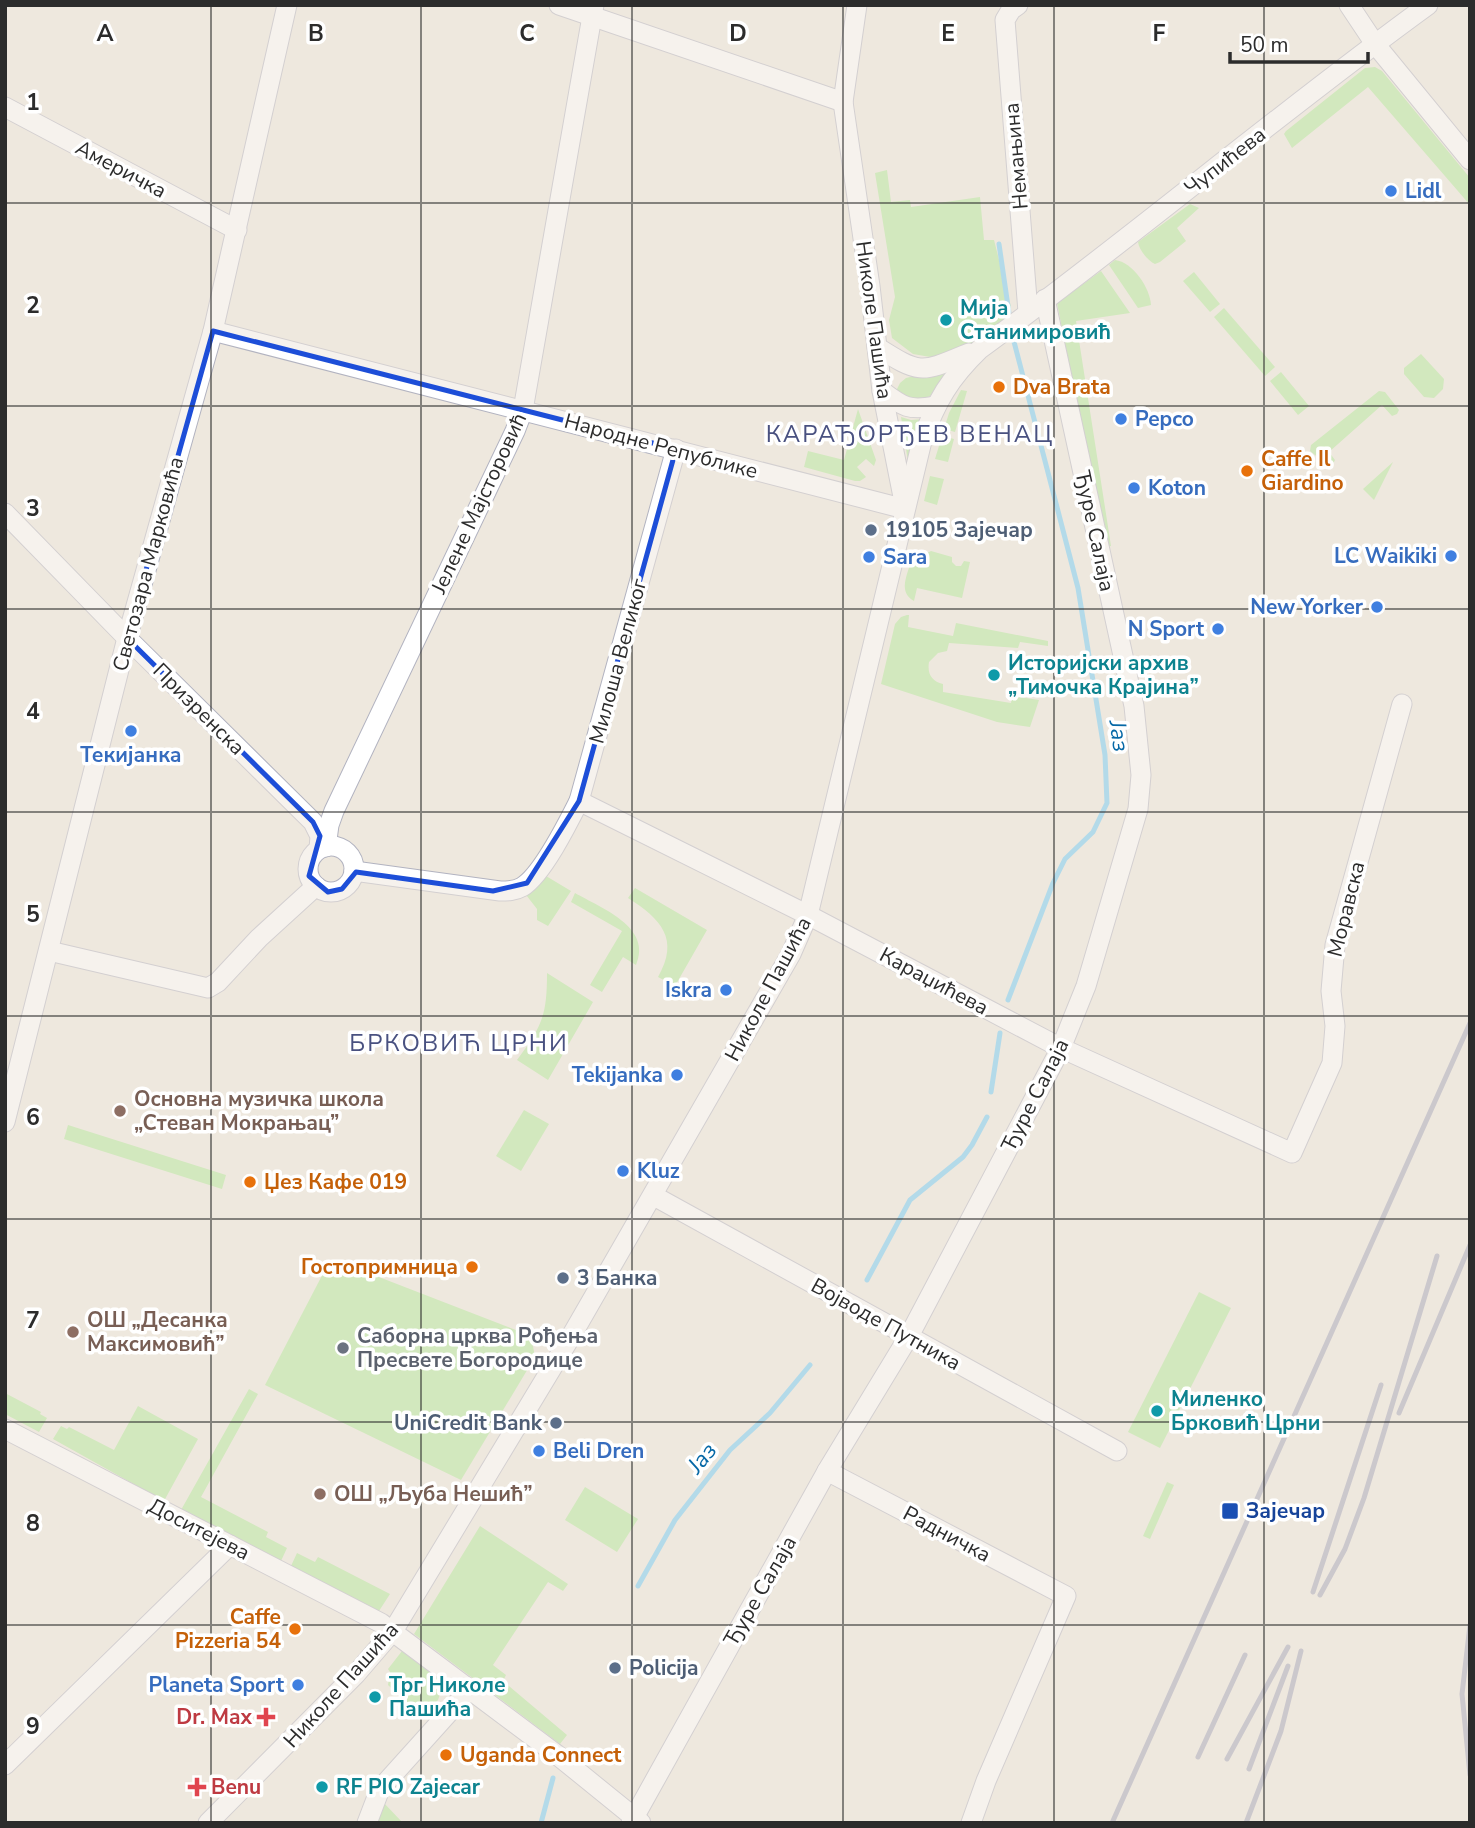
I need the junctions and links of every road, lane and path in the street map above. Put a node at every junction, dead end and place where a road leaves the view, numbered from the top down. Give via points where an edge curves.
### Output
1 (287, 5) edge
2 (559, 5) edge
3 (857, 5) edge
4 (1018, 5) edge
5 (1349, 5) edge
6 (1428, 5) edge
7 (593, 11) edge
8 (1375, 44) junction
9 (844, 102) junction
10 (5, 107) edge
11 (1470, 160) edge
12 (237, 230) junction
13 (1045, 299) junction
14 (1025, 315) junction
15 (213, 331) junction
16 (877, 347) junction
17 (980, 349) junction
18 (917, 369) junction
19 (882, 391) junction
20 (935, 406) junction
21 (523, 410) junction
22 (676, 449) junction
23 (905, 509) junction
24 (5, 513) edge
25 (127, 638) junction
26 (1402, 704) dead end
27 (579, 801) junction
28 (322, 848) junction
29 (354, 871) junction
30 (316, 886) junction
31 (808, 915) junction
32 (49, 951) junction
33 (1062, 1048) junction
34 (5, 1122) edge
35 (1292, 1153) joint
36 (654, 1196) junction
37 (909, 1336) junction
38 (5, 1429) edge
39 (1117, 1451) dead end
40 (827, 1471) junction
41 (230, 1545) junction
42 (393, 1631) junction
43 (470, 1689) junction
44 (5, 1765) edge
45 (635, 1821) edge
46 (208, 1823) edge
47 (367, 1823) edge
48 (971, 1823) edge

1 - 12 street, Светозара Марковића
2 - 7 street
3 - 9 street, Николе Пашића
4 - 14 street, Немањина via 1005,20
5 - 8 street
6 - 8 street, Чупићева
7 - 9 street
7 - 21 street, Јелене Мајсторовић
8 - 11 street
8 - 13 street, Чупићева
9 - 16 street, Николе Пашића
10 - 12 street, Америчка
12 - 15 street, Светозара Марковића
13 - 14 street, Чупићева
13 - 33 street, Ђуре Салаја via 1134,706 1141,775 1138,809 1110,907
14 - 17 street, Чупићева
15 - 21 street, Народне Републике
15 - 25 street, Светозара Марковића
16 - 18 street
16 - 19 street, Николе Пашића
17 - 18 street via 945,364
17 - 20 street via 952,378
18 - 19 street via 901,374
19 - 20 street via 911,409
19 - 23 street, Николе Пашића
20 - 23 street
21 - 22 street, Народне Републике
21 - 28 street, Јелене Мајсторовић via 334,811
22 - 23 street, Народне Републике
22 - 27 street, Милоша Великог
23 - 31 street, Николе Пашића
24 - 25 street, Призренска
25 - 28 street, Призренска via 313,822
25 - 32 street, Светозара Марковића
26 - 35 street, Моравска via 1335,945 1332,1063
27 - 29 street, Милоша Великог via 541,865 522,887 500,891
27 - 31 street, Караџићева
28 - 29 street via 346,852
28 - 30 street via 308,868
29 - 30 street via 342,889 328,892
30 - 32 street via 208,988
31 - 33 street, Караџићева
31 - 36 street, Николе Пашића via 791,954
32 - 34 street, Светозара Марковића
33 - 35 street, Караџићева
33 - 37 street, Ђуре Салаја
36 - 37 street, Војводе Путника
36 - 42 street, Николе Пашића
37 - 39 street, Војводе Путника
37 - 40 street, Ђуре Салаја
38 - 41 street, Доситејева
40 - 45 street, Ђуре Салаја
40 - 48 street, Радничка via 1066,1596
41 - 42 street, Доситејева
41 - 44 street
42 - 43 street, Доситејева
42 - 46 street, Николе Пашића
43 - 45 street, Доситејева
43 - 47 street via 380,1789

